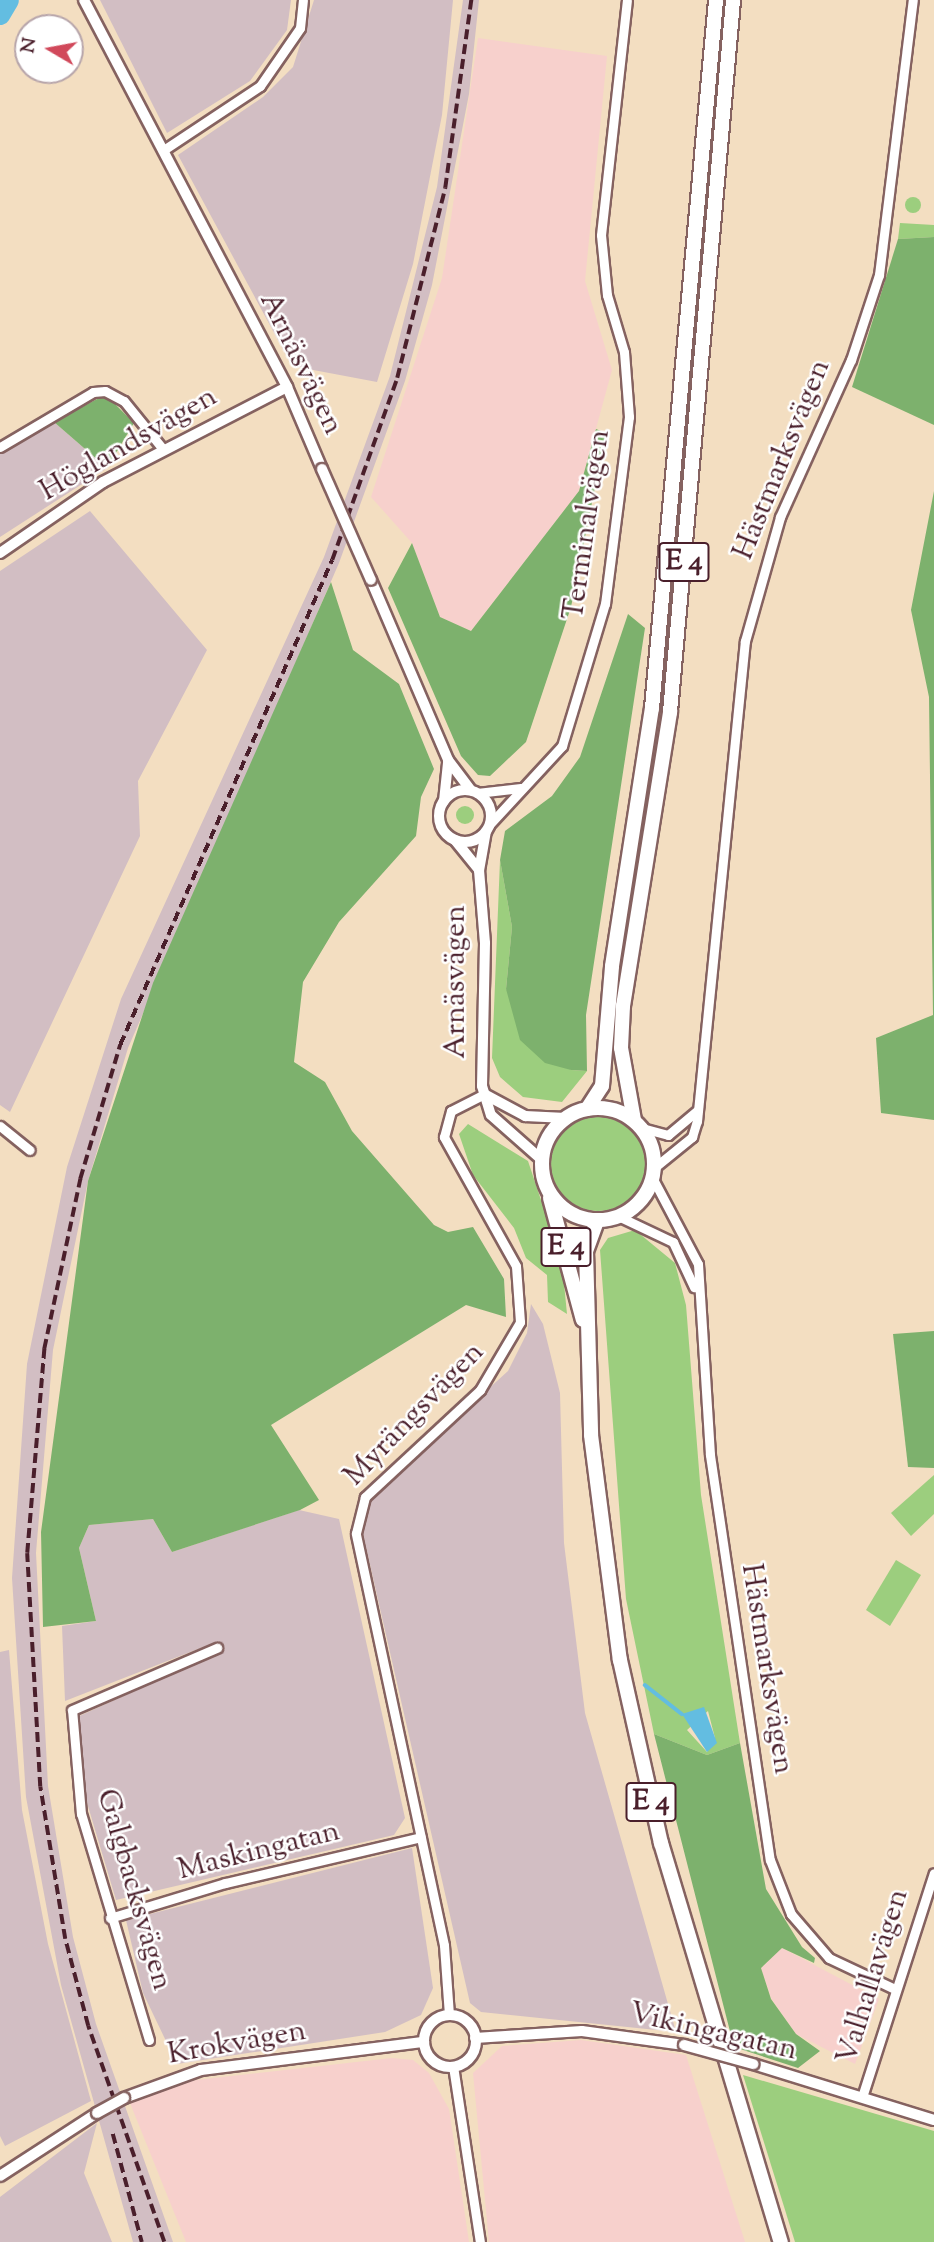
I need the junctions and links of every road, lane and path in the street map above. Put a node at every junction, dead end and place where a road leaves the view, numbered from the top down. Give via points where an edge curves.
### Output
1 (84, 0) edge
2 (303, 0) edge
3 (626, 0) edge
4 (716, 0) edge
5 (733, 0) edge
6 (913, 0) edge
7 (166, 149) junction
8 (287, 387) junction
9 (0, 447) edge
10 (162, 448) junction
11 (0, 553) edge
12 (448, 760) junction
13 (523, 787) junction
14 (474, 792) junction
15 (444, 801) junction
16 (488, 828) junction
17 (453, 838) junction
18 (479, 870) junction
19 (484, 1094) junction
20 (587, 1109) junction
21 (699, 1109) junction
22 (566, 1118) junction
23 (638, 1124) junction
24 (0, 1126) edge
25 (30, 1150) dead end
26 (542, 1160) junction
27 (654, 1173) junction
28 (546, 1187) junction
29 (620, 1217) junction
30 (597, 1221) junction
31 (697, 1296) junction
32 (589, 1349) junction
33 (217, 1648) dead end
34 (421, 1837) junction
35 (934, 1873) edge
36 (110, 1918) junction
37 (894, 1989) junction
38 (449, 2015) junction
39 (475, 2038) junction
40 (149, 2040) dead end
41 (424, 2042) junction
42 (453, 2066) junction
43 (862, 2097) junction
44 (934, 2120) edge
45 (0, 2176) edge
46 (480, 2242) edge
47 (781, 2242) edge

1 - 7 street, Arnäsvägen
2 - 7 street via 300,28 260,86
3 - 13 street, Terminalvägen via 601,235 607,295 624,352 626,467 605,604 573,723 552,762
4 - 20 highway, E 4 via 654,698 612,966 602,1086
5 - 23 highway, E 4 via 675,668 623,1006 621,1048
6 - 21 street, Hästmarksvägen via 879,275 851,360 780,517 745,641
7 - 8 street, Arnäsvägen
8 - 10 street, Höglandsvägen
8 - 12 street, Arnäsvägen, bridge
9 - 10 street via 93,392 105,391 124,401
10 - 11 street, Höglandsvägen
12 - 14 street, Arnäsvägen
12 - 15 street, Arnäsvägen
13 - 14 street
13 - 16 street, Terminalvägen
14 - 15 street
14 - 16 street via 490,807
15 - 17 street via 441,824
16 - 17 street via 471,841
16 - 18 street, Arnäsvägen
17 - 18 street, Arnäsvägen
18 - 19 street, Arnäsvägen
19 - 22 street, Arnäsvägen via 525,1116
19 - 26 street, Arnäsvägen via 491,1115
19 - 34 street, Myrängsvägen via 451,1111 444,1137 516,1266 520,1322 494,1374 373,1486 358,1511 360,1557
20 - 22 highway
20 - 23 highway
21 - 23 street via 668,1135
21 - 27 street, Hästmarksvägen via 692,1137
22 - 26 highway via 549,1136
23 - 27 highway
24 - 25 street
26 - 28 highway
27 - 29 highway via 646,1195
27 - 31 street, Hästmarksvägen via 660,1201 690,1241
28 - 30 highway via 567,1211
28 - 32 highway, E 4
29 - 30 highway
29 - 31 street, Hästmarksvägen via 673,1242
30 - 32 highway, E 4 via 586,1251
31 - 37 street, Hästmarksvägen via 709,1455 770,1860 791,1914 829,1958
32 - 47 highway, E 4 via 600,1533 633,1725 685,1931
33 - 36 street, Galgbacksvägen via 72,1710 81,1814
34 - 36 street, Maskingatan via 225,1883
34 - 38 street, Myrängsvägen via 447,1960
35 - 37 street, Valhallavägen
36 - 40 street, Galgbacksvägen
37 - 43 street, Valhallavägen
38 - 39 street via 465,2020
38 - 41 street via 430,2023
39 - 42 street via 470,2057
39 - 43 street, Vikingagatan, bridge via 582,2031 684,2045
41 - 42 street via 435,2061
41 - 45 street, Krokvägen, bridge via 201,2070 124,2098
42 - 46 street
43 - 44 street, Vikingagatan

